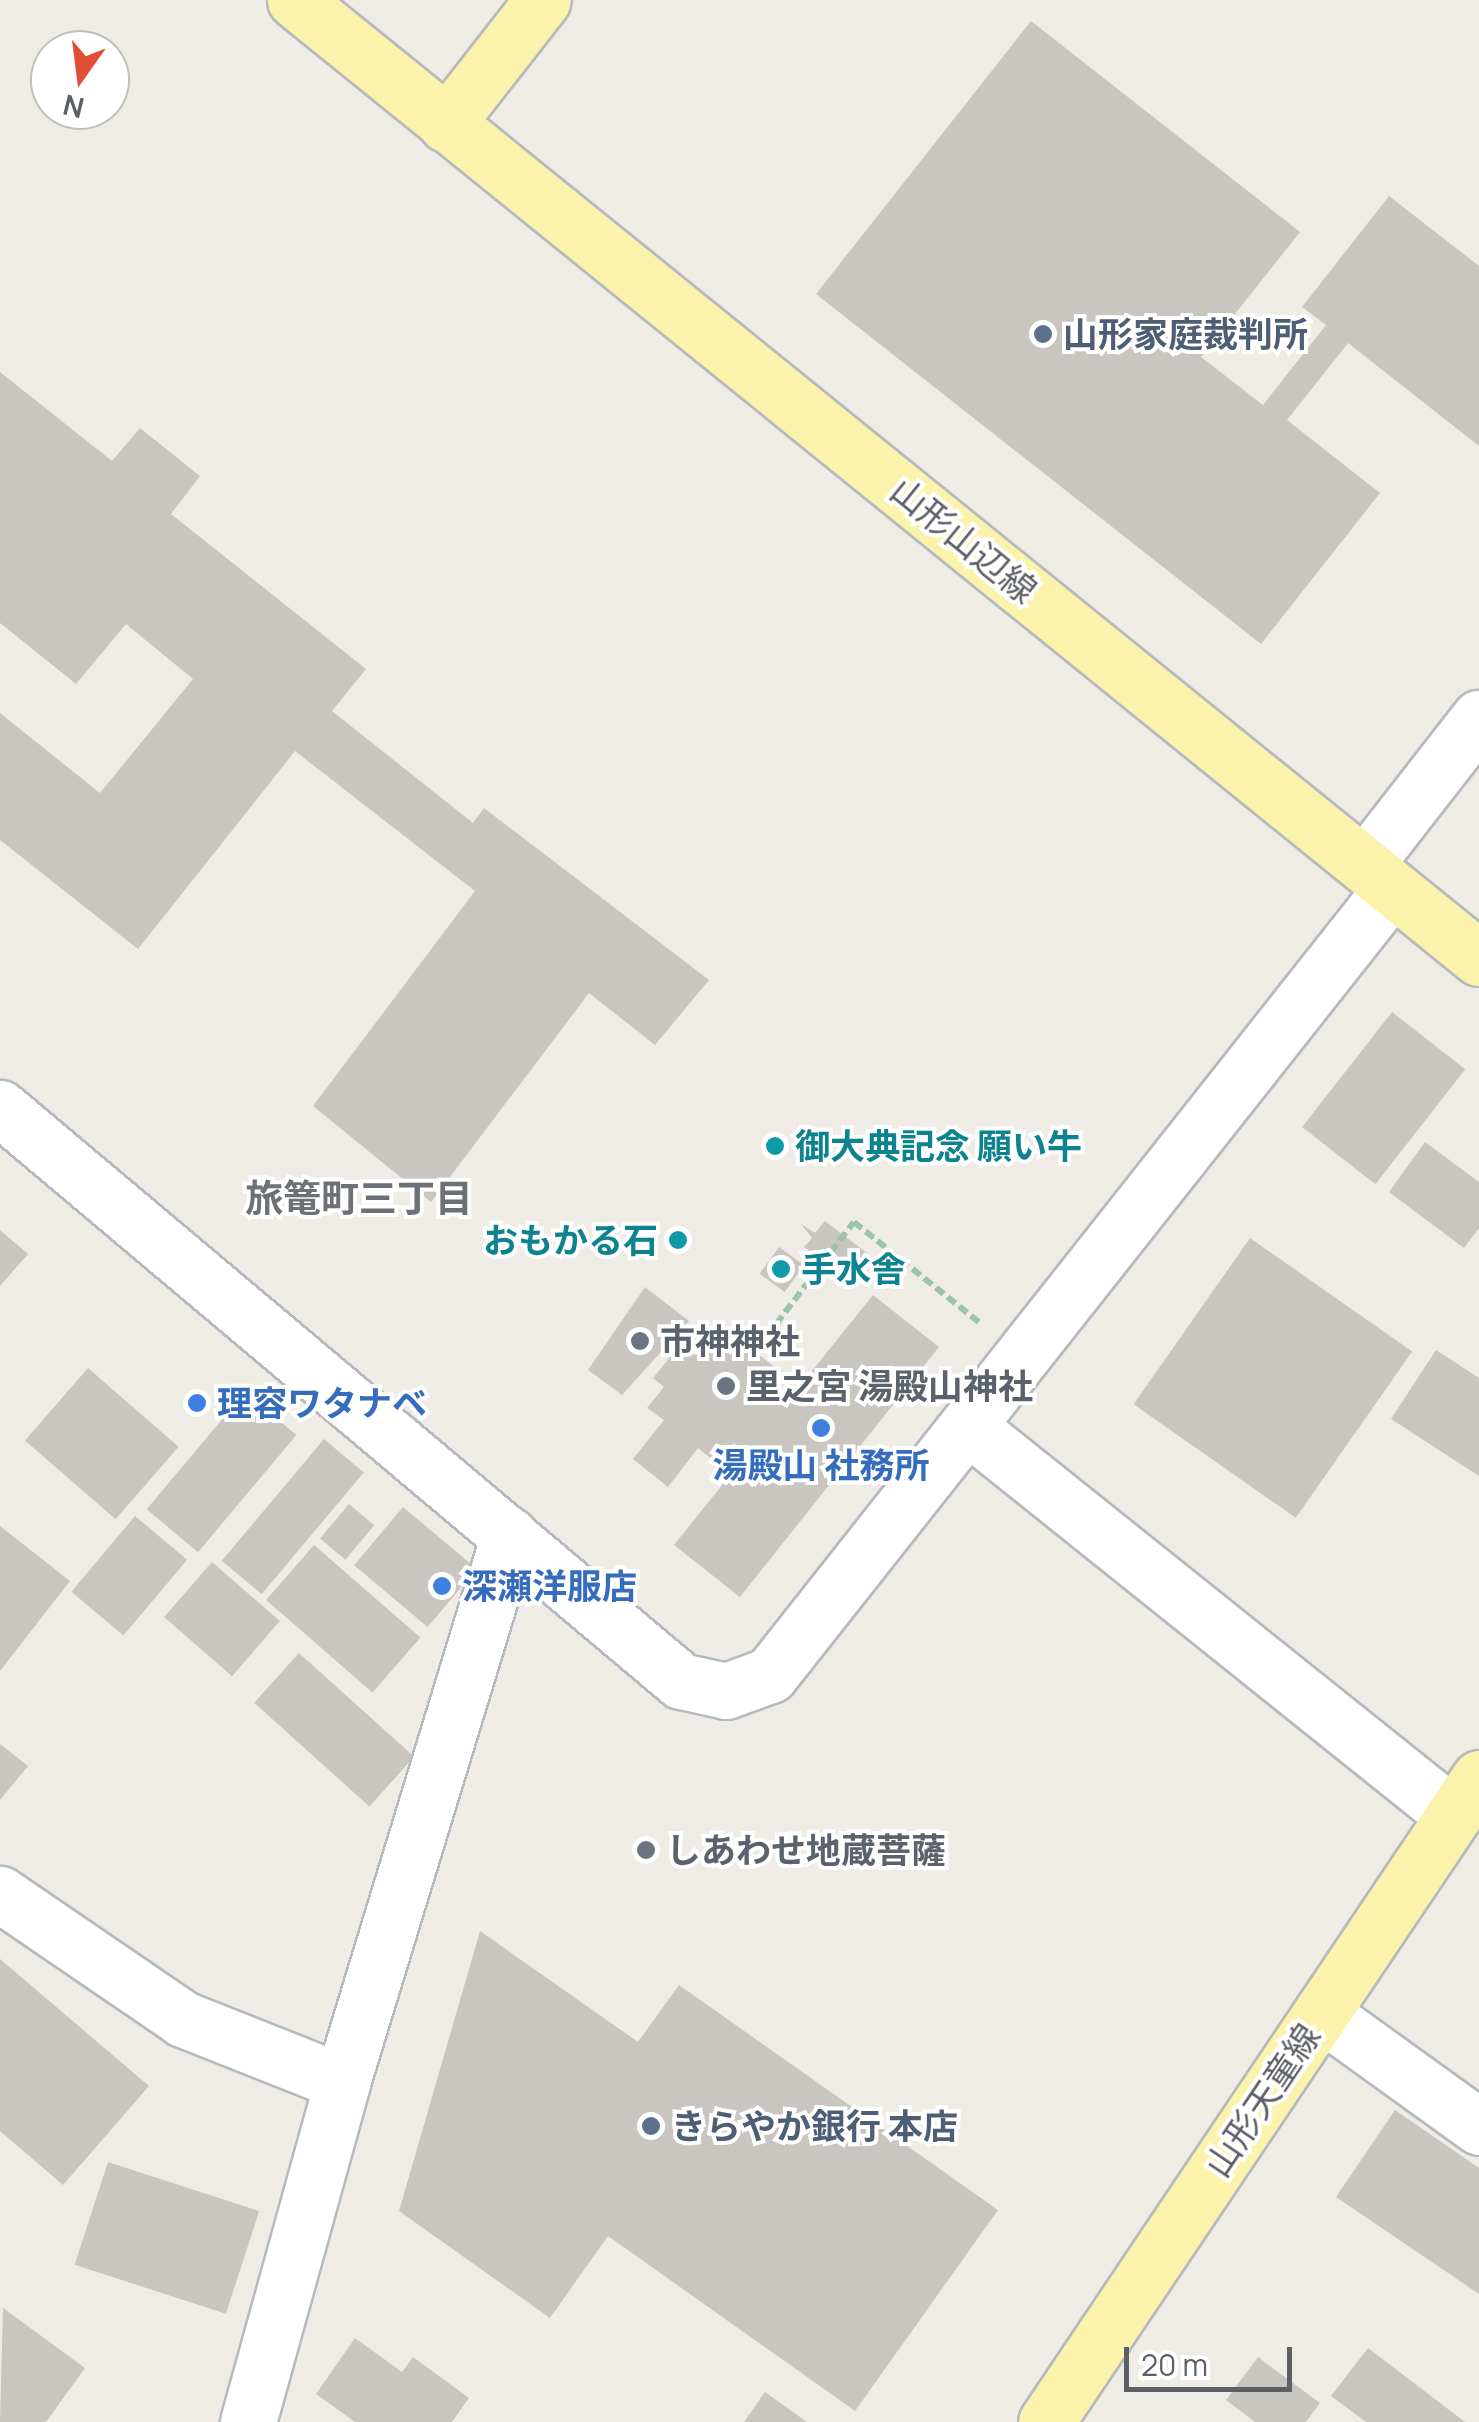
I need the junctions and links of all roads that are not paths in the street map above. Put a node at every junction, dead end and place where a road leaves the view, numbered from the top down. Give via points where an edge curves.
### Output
1 (294, 0) edge
2 (543, 0) edge
3 (446, 124) junction
4 (1479, 718) edge
5 (1379, 876) junction
6 (1479, 958) edge
7 (0, 1108) edge
8 (971, 1428) junction
9 (508, 1535) junction
10 (1466, 1796) edge
11 (0, 1894) edge
12 (1320, 2013) junction
13 (342, 2082) junction
14 (1479, 2128) edge
15 (248, 2422) edge
16 (1046, 2422) edge

1 - 3 main road, 山形山辺線
2 - 3 main road
3 - 5 main road, 山形山辺線
4 - 5 lane
5 - 6 main road, 山形山辺線
5 - 8 lane
7 - 9 lane
8 - 9 lane via 770,1675 726,1691 681,1681
8 - 10 lane
9 - 13 lane
10 - 12 main road, 山形天童線
11 - 13 lane via 184,2019
12 - 14 lane
12 - 16 main road, 山形天童線
13 - 15 lane

